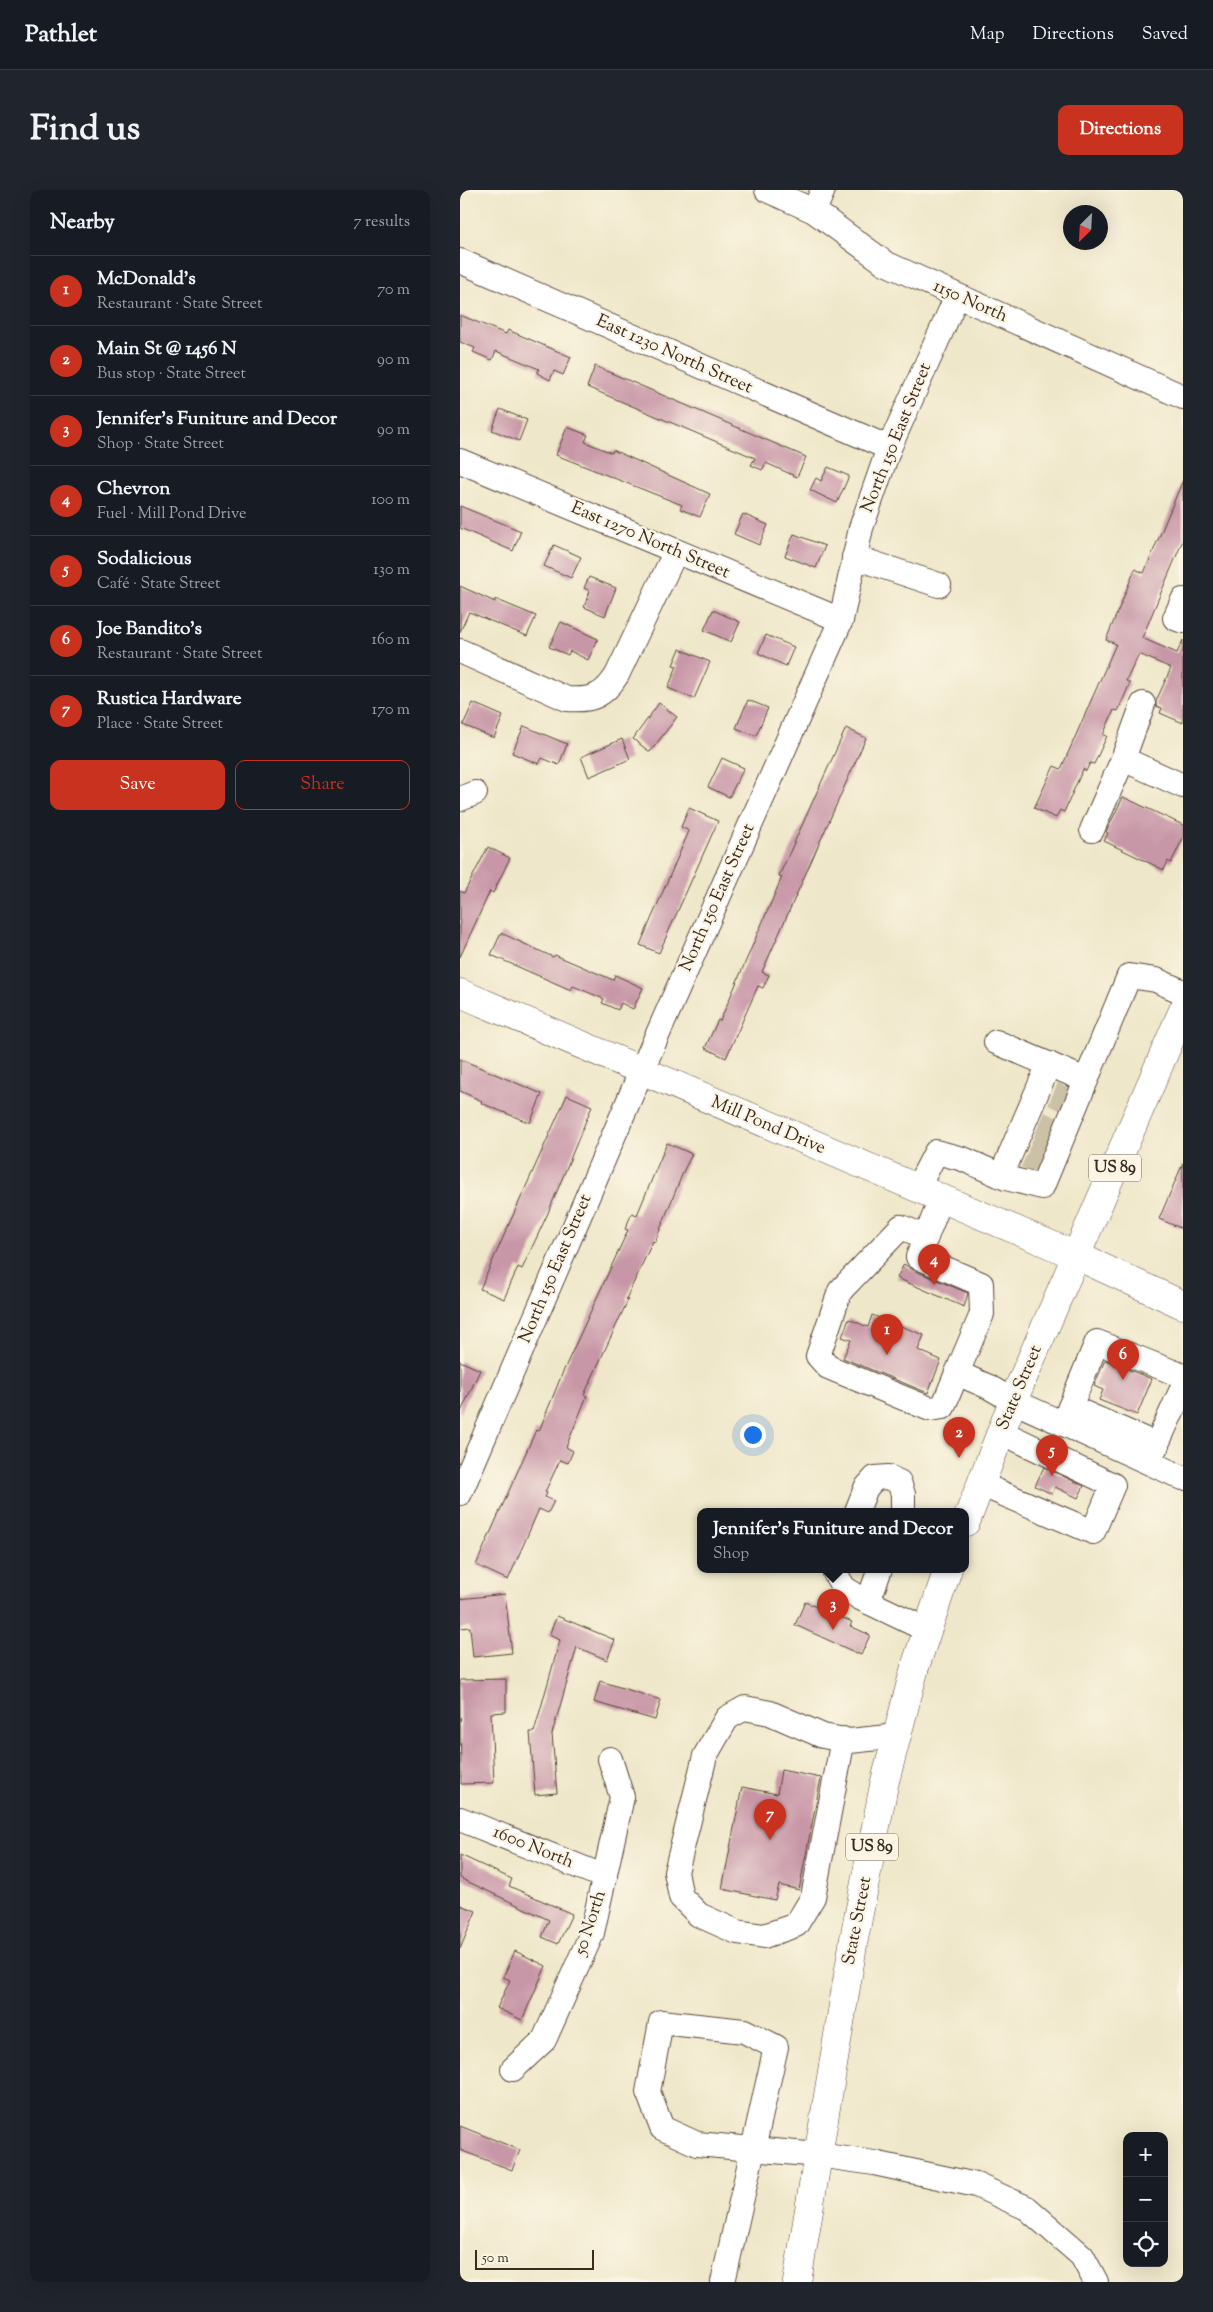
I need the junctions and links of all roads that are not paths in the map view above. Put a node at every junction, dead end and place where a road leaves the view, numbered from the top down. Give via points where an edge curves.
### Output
1 (767, 190) edge
2 (818, 200) edge
3 (460, 261) edge
4 (957, 296) junction
5 (1183, 396) edge
6 (889, 448) junction
7 (460, 461) edge
8 (675, 552) junction
9 (854, 557) junction
10 (939, 584) dead end
11 (1183, 600) edge
12 (841, 620) junction
13 (1183, 621) edge
14 (460, 650) edge
15 (1143, 704) dead end
16 (1123, 759) junction
17 (1183, 786) edge
18 (1092, 830) dead end
19 (1183, 992) edge
20 (460, 993) edge
21 (1183, 1010) edge
22 (996, 1042) dead end
23 (1049, 1064) junction
24 (641, 1072) junction
25 (1086, 1080) junction
26 (1046, 1127) junction
27 (1001, 1176) junction
28 (929, 1194) junction
29 (926, 1237) junction
30 (1077, 1256) junction
31 (1183, 1305) edge
32 (956, 1373) junction
33 (1183, 1376) edge
34 (1183, 1386) edge
35 (1013, 1402) junction
36 (1066, 1416) junction
37 (1001, 1432) junction
38 (468, 1453) edge
39 (1153, 1454) junction
40 (1183, 1478) edge
41 (980, 1484) junction
42 (460, 1493) edge
43 (858, 1508) edge
44 (903, 1508) edge
45 (969, 1514) edge
46 (836, 1573) edge
47 (879, 1573) edge
48 (947, 1573) edge
49 (868, 1602) junction
50 (927, 1630) junction
51 (897, 1736) junction
52 (843, 1739) junction
53 (610, 1760) dead end
54 (460, 1819) edge
55 (605, 1877) junction
56 (513, 2069) dead end
57 (754, 2149) junction
58 (818, 2155) junction
59 (797, 2281) edge
60 (723, 2282) edge
61 (1096, 2282) edge

1 - 2 street, 1150 North
2 - 4 street, 1150 North via 885,263
3 - 6 street, East 1230 North Street
4 - 5 street, 1150 North
4 - 6 street, North 150 East Street
6 - 9 street, North 150 East Street
7 - 8 street, East 1270 North Street
8 - 12 street, East 1270 North Street
8 - 14 street via 618,675 600,694 584,700 567,699
9 - 10 street
9 - 12 street, North 150 East Street
11 - 13 street via 1175,618
12 - 24 street, North 150 East Street
15 - 16 street
16 - 17 street
16 - 18 street
19 - 25 street via 1156,980 1129,976
20 - 24 main road, Mill Pond Drive
21 - 30 main road, US 89
22 - 23 street
23 - 25 street
23 - 26 street
24 - 28 main road, Mill Pond Drive
24 - 38 street, North 150 East Street
25 - 26 street
26 - 27 street
26 - 27 street via 1042,1187
27 - 28 street via 963,1159 936,1152
28 - 29 street
28 - 30 main road, Mill Pond Drive
29 - 32 street via 918,1257 981,1284 982,1314
29 - 32 street via 901,1227 840,1291 818,1356 828,1367 930,1410 943,1407
30 - 31 main road, Mill Pond Drive
30 - 35 main road, State Street / US 89
32 - 35 street
33 - 36 street via 1097,1342
34 - 39 street
35 - 36 street
35 - 37 main road, State Street / US 89
36 - 39 street
37 - 41 main road, State Street / US 89
37 - 41 street via 1113,1485 1093,1532
38 - 42 street, North 150 East Street
39 - 40 street
41 - 45 main road, State Street / US 89
43 - 44 street via 866,1488 875,1478 888,1477 899,1482
46 - 49 street via 844,1588
47 - 49 street
48 - 50 main road, State Street / US 89
49 - 50 street
50 - 51 main road, State Street / US 89
51 - 52 street
51 - 58 main road, State Street / US 89 via 884,1785 854,1940
52 - 52 street via 823,1736 770,1713 746,1708 727,1718 705,1756 676,1872 680,1897 699,1915 737,1932 764,1936 796,1926 813,1897
53 - 55 street, 50 North via 622,1797
54 - 55 street, 1600 North
55 - 56 street, 50 North via 592,1933 544,2040
57 - 57 street via 697,2144 662,2128 648,2092 661,2022 744,2031 776,2048
57 - 58 street
57 - 60 street
58 - 59 main road, State Street / US 89
58 - 61 street via 896,2167 976,2185 1027,2208 1082,2256

